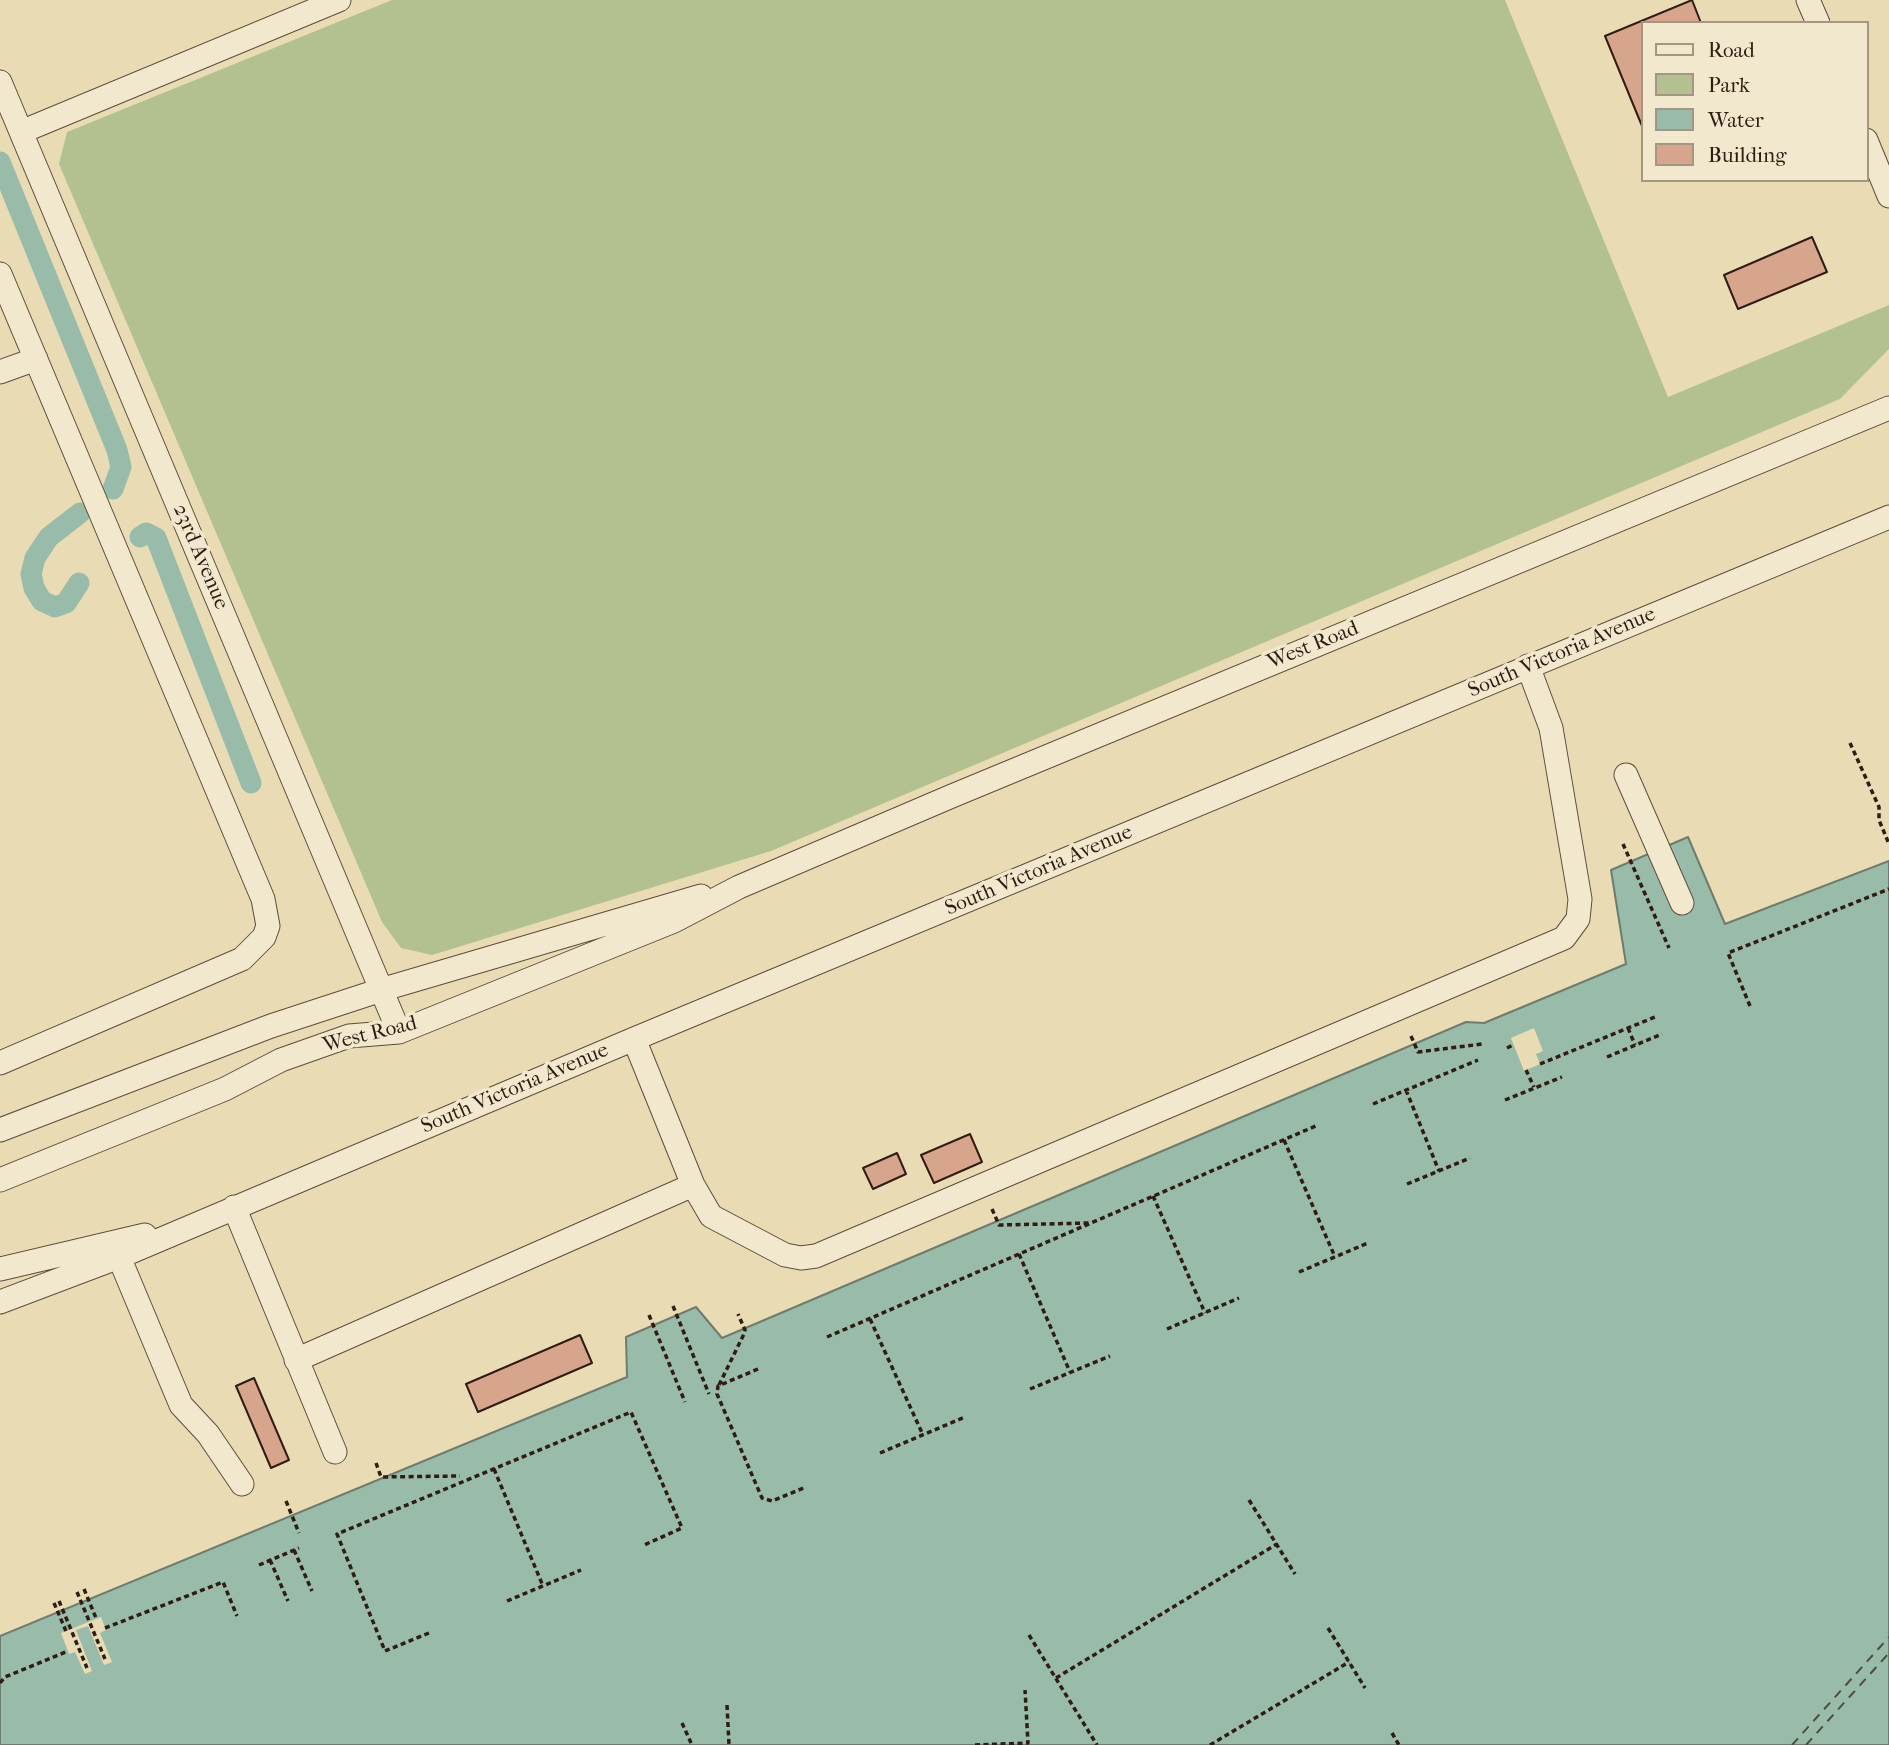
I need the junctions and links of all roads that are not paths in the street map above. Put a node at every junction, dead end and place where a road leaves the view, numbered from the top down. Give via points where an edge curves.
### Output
1 (339, 0) edge
2 (1808, 0) edge
3 (1817, 21) edge
4 (0, 84) edge
5 (21, 132) junction
6 (1868, 145) edge
7 (1889, 195) edge
8 (0, 274) edge
9 (36, 359) junction
10 (0, 372) edge
11 (1889, 408) edge
12 (1889, 517) edge
13 (1528, 666) junction
14 (1626, 775) dead end
15 (738, 887) junction
16 (1682, 903) dead end
17 (366, 950) junction
18 (416, 980) junction
19 (384, 989) junction
20 (399, 1032) junction
21 (634, 1039) junction
22 (0, 1063) edge
23 (0, 1130) edge
24 (0, 1180) edge
25 (693, 1185) junction
26 (234, 1207) junction
27 (189, 1226) junction
28 (119, 1258) junction
29 (0, 1269) edge
30 (0, 1302) edge
31 (296, 1360) junction
32 (335, 1452) dead end
33 (242, 1484) dead end

1 - 5 street
2 - 3 street
4 - 5 street, 23rd Avenue
5 - 17 street, 23rd Avenue
6 - 7 street
8 - 9 street
9 - 10 street
9 - 22 street via 263,899 268,926 264,937 242,959
11 - 15 street, West Road
12 - 13 street, South Victoria Avenue
13 - 21 street, South Victoria Avenue
13 - 25 street via 1551,728 1580,899 1576,923 1560,941 816,1256 785,1255 719,1222
14 - 16 street
15 - 18 street, West Road
15 - 20 street, West Road via 674,921
17 - 18 street
17 - 19 street, 23rd Avenue
18 - 19 street, West Road
19 - 20 street, 23rd Avenue
19 - 23 street, West Road via 271,1026
20 - 24 street, West Road via 349,1036 290,1057 225,1089
21 - 25 street
21 - 26 street, South Victoria Avenue
25 - 31 street
26 - 27 street, South Victoria Avenue
26 - 31 street
27 - 28 street, South Victoria Avenue
27 - 29 street, South Victoria Avenue
28 - 30 street, South Victoria Avenue
28 - 33 street via 181,1405 208,1434
31 - 32 street

